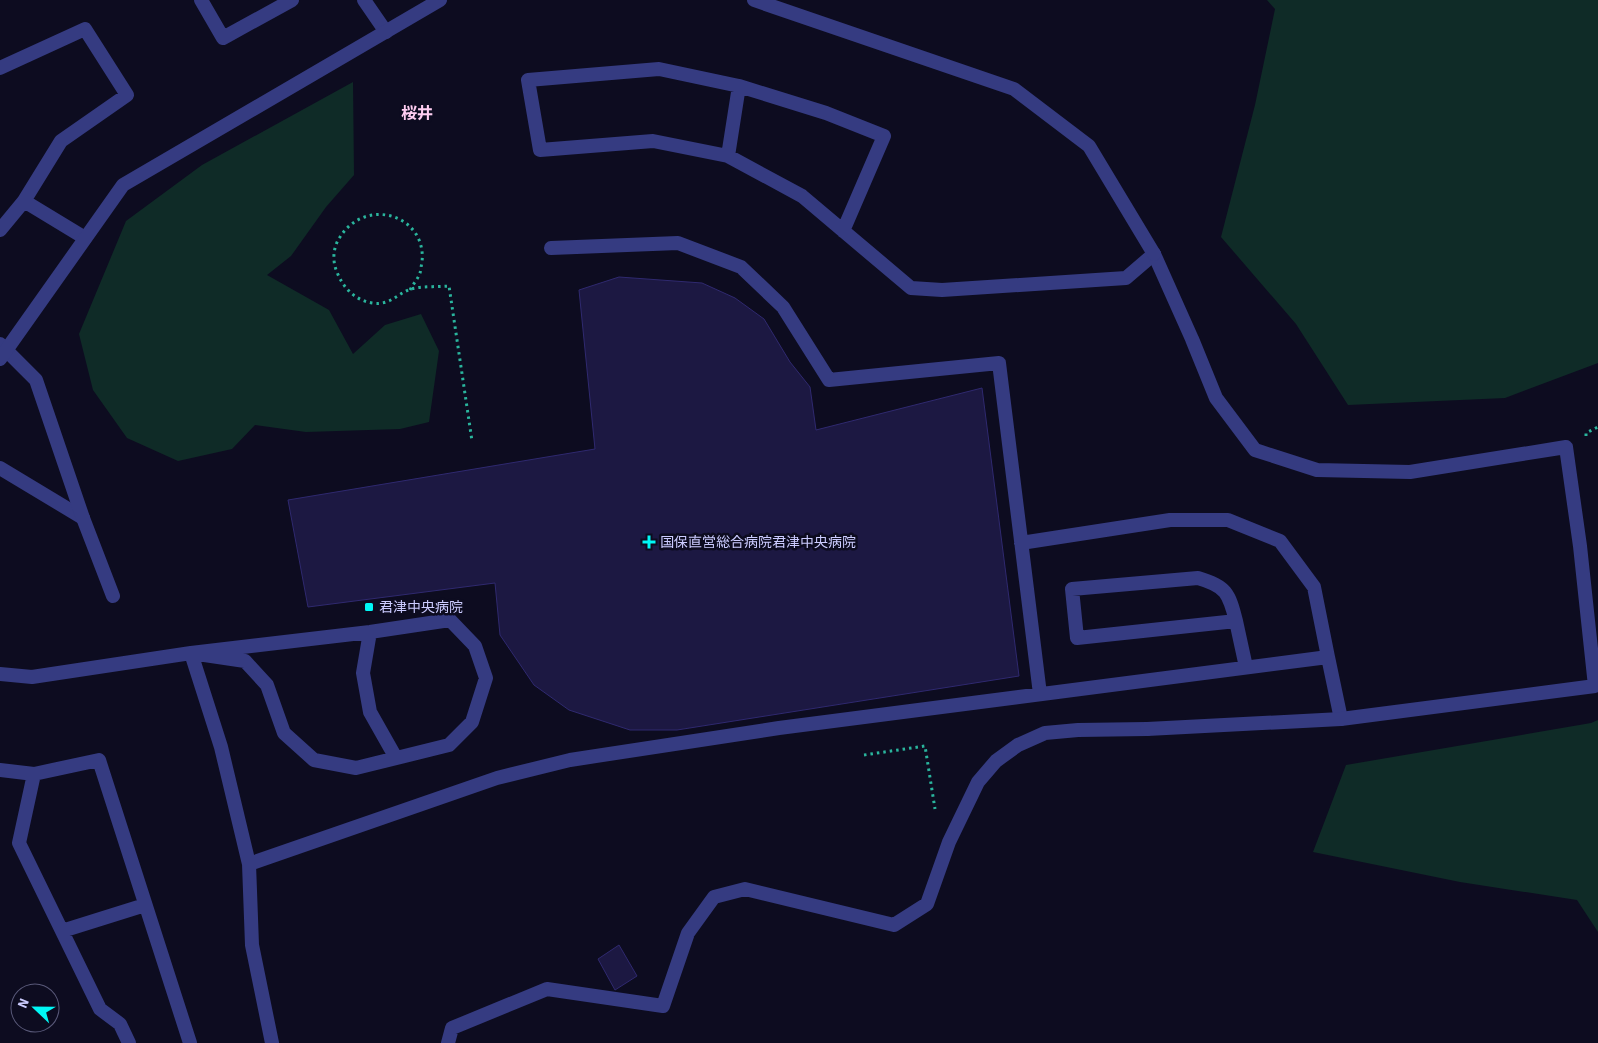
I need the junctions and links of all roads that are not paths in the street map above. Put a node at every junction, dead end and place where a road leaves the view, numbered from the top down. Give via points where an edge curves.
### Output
1 (201, 0) edge
2 (292, 0) edge
3 (364, 0) edge
4 (440, 0) edge
5 (754, 0) edge
6 (386, 32) junction
7 (1, 72) edge
8 (740, 86) junction
9 (728, 156) junction
10 (24, 200) junction
11 (0, 230) edge
12 (843, 231) junction
13 (85, 238) junction
14 (551, 248) dead end
15 (1154, 254) junction
16 (2, 351) edge
17 (0, 468) edge
18 (83, 518) junction
19 (1021, 543) junction
20 (113, 596) dead end
21 (1236, 621) junction
22 (370, 632) junction
23 (191, 653) junction
24 (1328, 657) junction
25 (1246, 667) junction
26 (0, 674) edge
27 (1040, 694) junction
28 (1341, 719) junction
29 (396, 758) junction
30 (0, 770) edge
31 (34, 774) junction
32 (249, 864) junction
33 (145, 906) junction
34 (62, 931) junction
35 (129, 1043) edge
36 (190, 1043) edge
37 (272, 1043) edge
38 (448, 1043) edge

1 - 2 street via 223,38
3 - 6 street
4 - 6 street
5 - 15 street via 1014,88 1088,146
6 - 13 street via 122,185
7 - 10 street via 85,29 127,94 61,141
8 - 9 street
8 - 9 street via 659,69 528,80 540,150 653,141
8 - 12 street via 826,113 884,136
9 - 12 street via 802,196
10 - 11 street
10 - 13 street
12 - 15 street via 910,288 942,290 1126,278
13 - 16 street
14 - 19 street via 678,243 741,267 782,307 828,380 999,363
15 - 28 street via 1216,398 1255,450 1317,470 1410,472 1566,447 1595,686
16 - 18 street via 36,380
17 - 18 street
18 - 20 street
19 - 24 street via 1170,520 1228,520 1280,541 1314,586
19 - 27 street
21 - 21 street via 1077,638 1072,589 1198,578 1216,583 1230,597
21 - 25 street
22 - 23 street
22 - 29 street via 363,673 370,712
22 - 29 street via 450,620 475,646 486,678 472,722 449,745
23 - 26 street via 32,677
23 - 29 street via 246,661 267,685 284,733 314,760 356,768
23 - 32 street via 221,747
24 - 25 street
24 - 28 street
25 - 27 street
27 - 32 street via 779,728 570,760 497,778
28 - 38 street via 1045,733 1018,745 996,761 978,782 949,842 928,904 894,925 745,889 714,897 688,933 663,1006 547,989 452,1028
30 - 31 street
31 - 33 street via 99,760
31 - 34 street via 19,843
32 - 37 street via 252,945
33 - 34 street
33 - 36 street
34 - 35 street via 100,1009 120,1024

